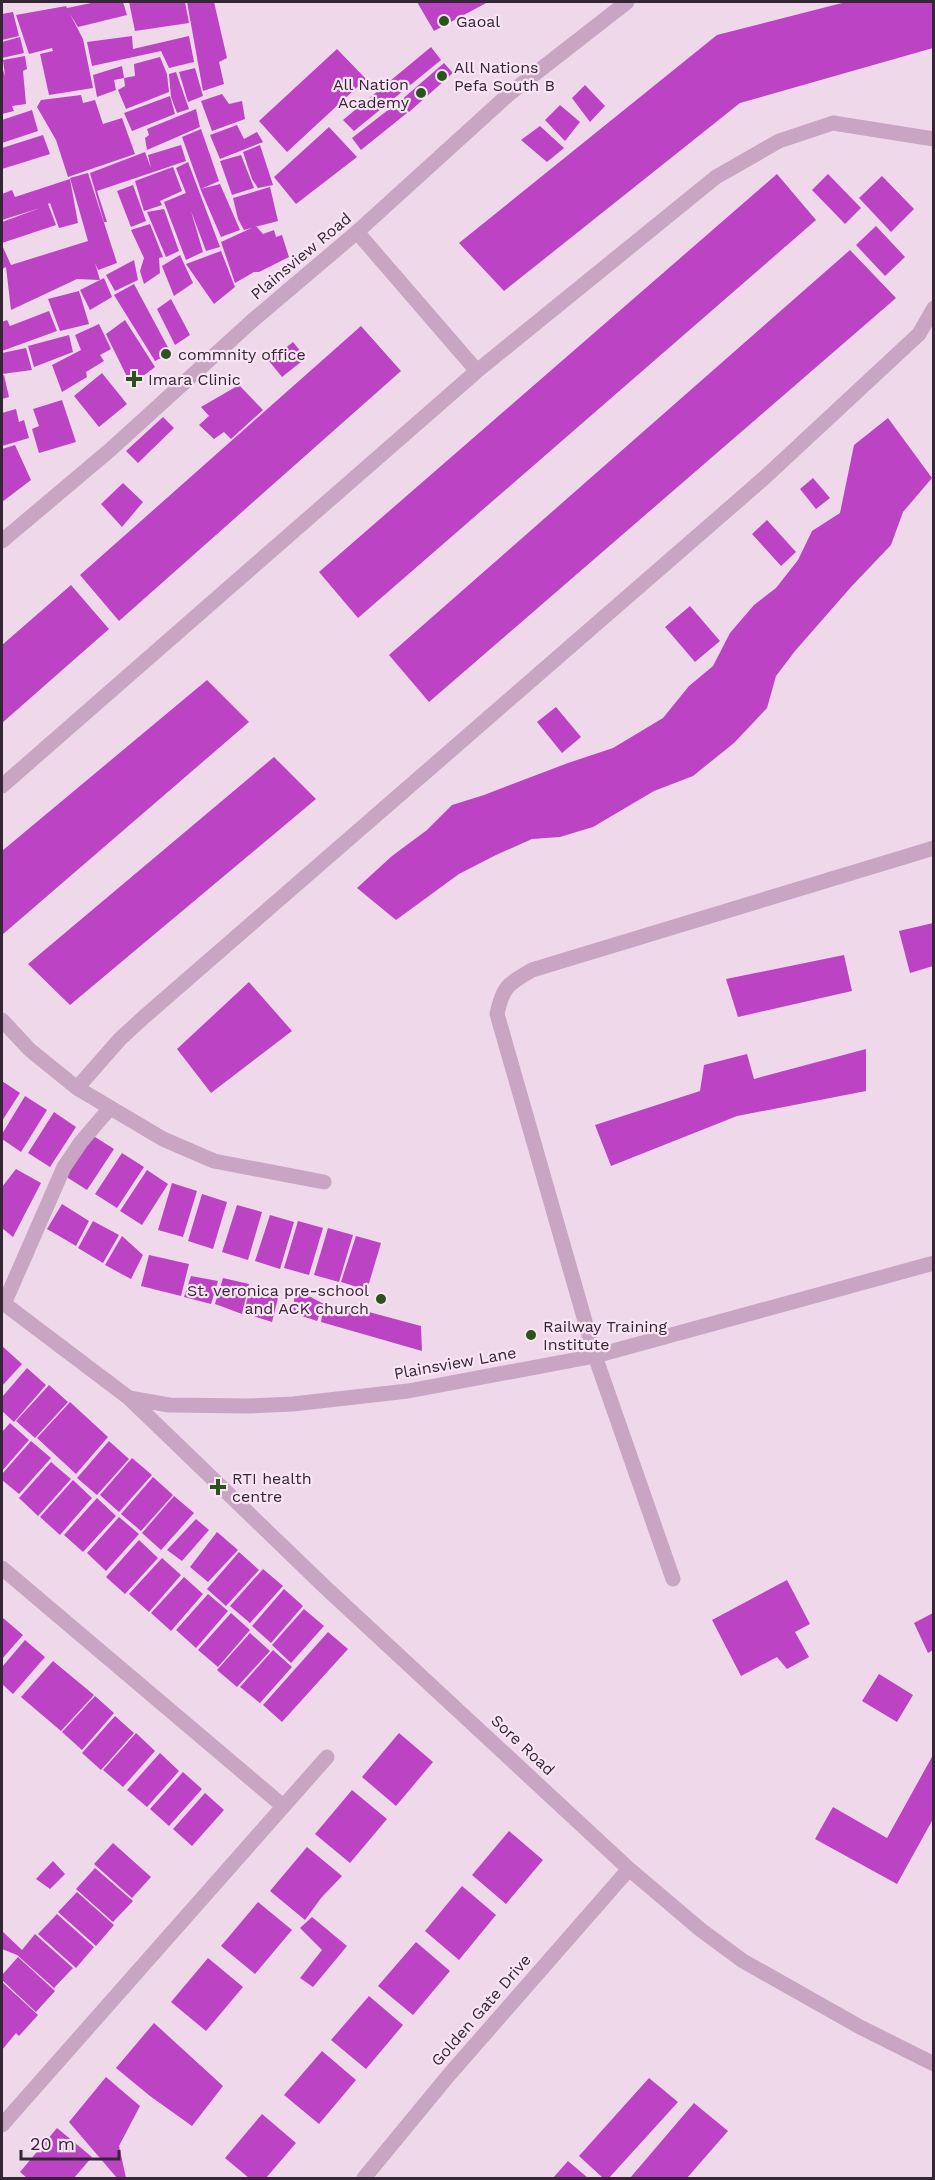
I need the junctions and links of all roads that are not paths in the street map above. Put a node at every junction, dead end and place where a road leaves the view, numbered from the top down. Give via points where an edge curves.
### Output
1 (627, 2) edge
2 (933, 139) edge
3 (357, 232) junction
4 (933, 308) edge
5 (477, 371) junction
6 (2, 541) edge
7 (2, 786) edge
8 (933, 848) edge
9 (2, 1020) edge
10 (77, 1088) junction
11 (110, 1108) junction
12 (324, 1182) dead end
13 (933, 1263) edge
14 (3, 1303) edge
15 (595, 1356) junction
16 (129, 1398) junction
17 (2, 1568) edge
18 (673, 1580) dead end
19 (327, 1757) dead end
20 (283, 1806) junction
21 (629, 1869) junction
22 (933, 2064) edge
23 (2, 2125) edge
24 (364, 2178) edge

1 - 3 street, Plainsview Road via 509,94
2 - 5 street via 832,123 779,141 716,177
3 - 5 street
3 - 6 street, Plainsview Road
4 - 10 street via 919,334 763,479 144,1017
5 - 7 street
8 - 15 street via 532,970 502,993 497,1014
9 - 10 street via 30,1050
10 - 11 street
11 - 12 street via 214,1161
11 - 14 street via 64,1167
13 - 15 street, Plainsview Lane
14 - 16 street, Plainsview Lane
15 - 16 street, Plainsview Lane via 408,1391 293,1404 170,1405
15 - 18 street
16 - 21 street, Sore Road via 326,1588
17 - 20 street
19 - 20 street
20 - 23 street
21 - 22 street, Sore Road via 743,1961
21 - 24 street, Golden Gate Drive

